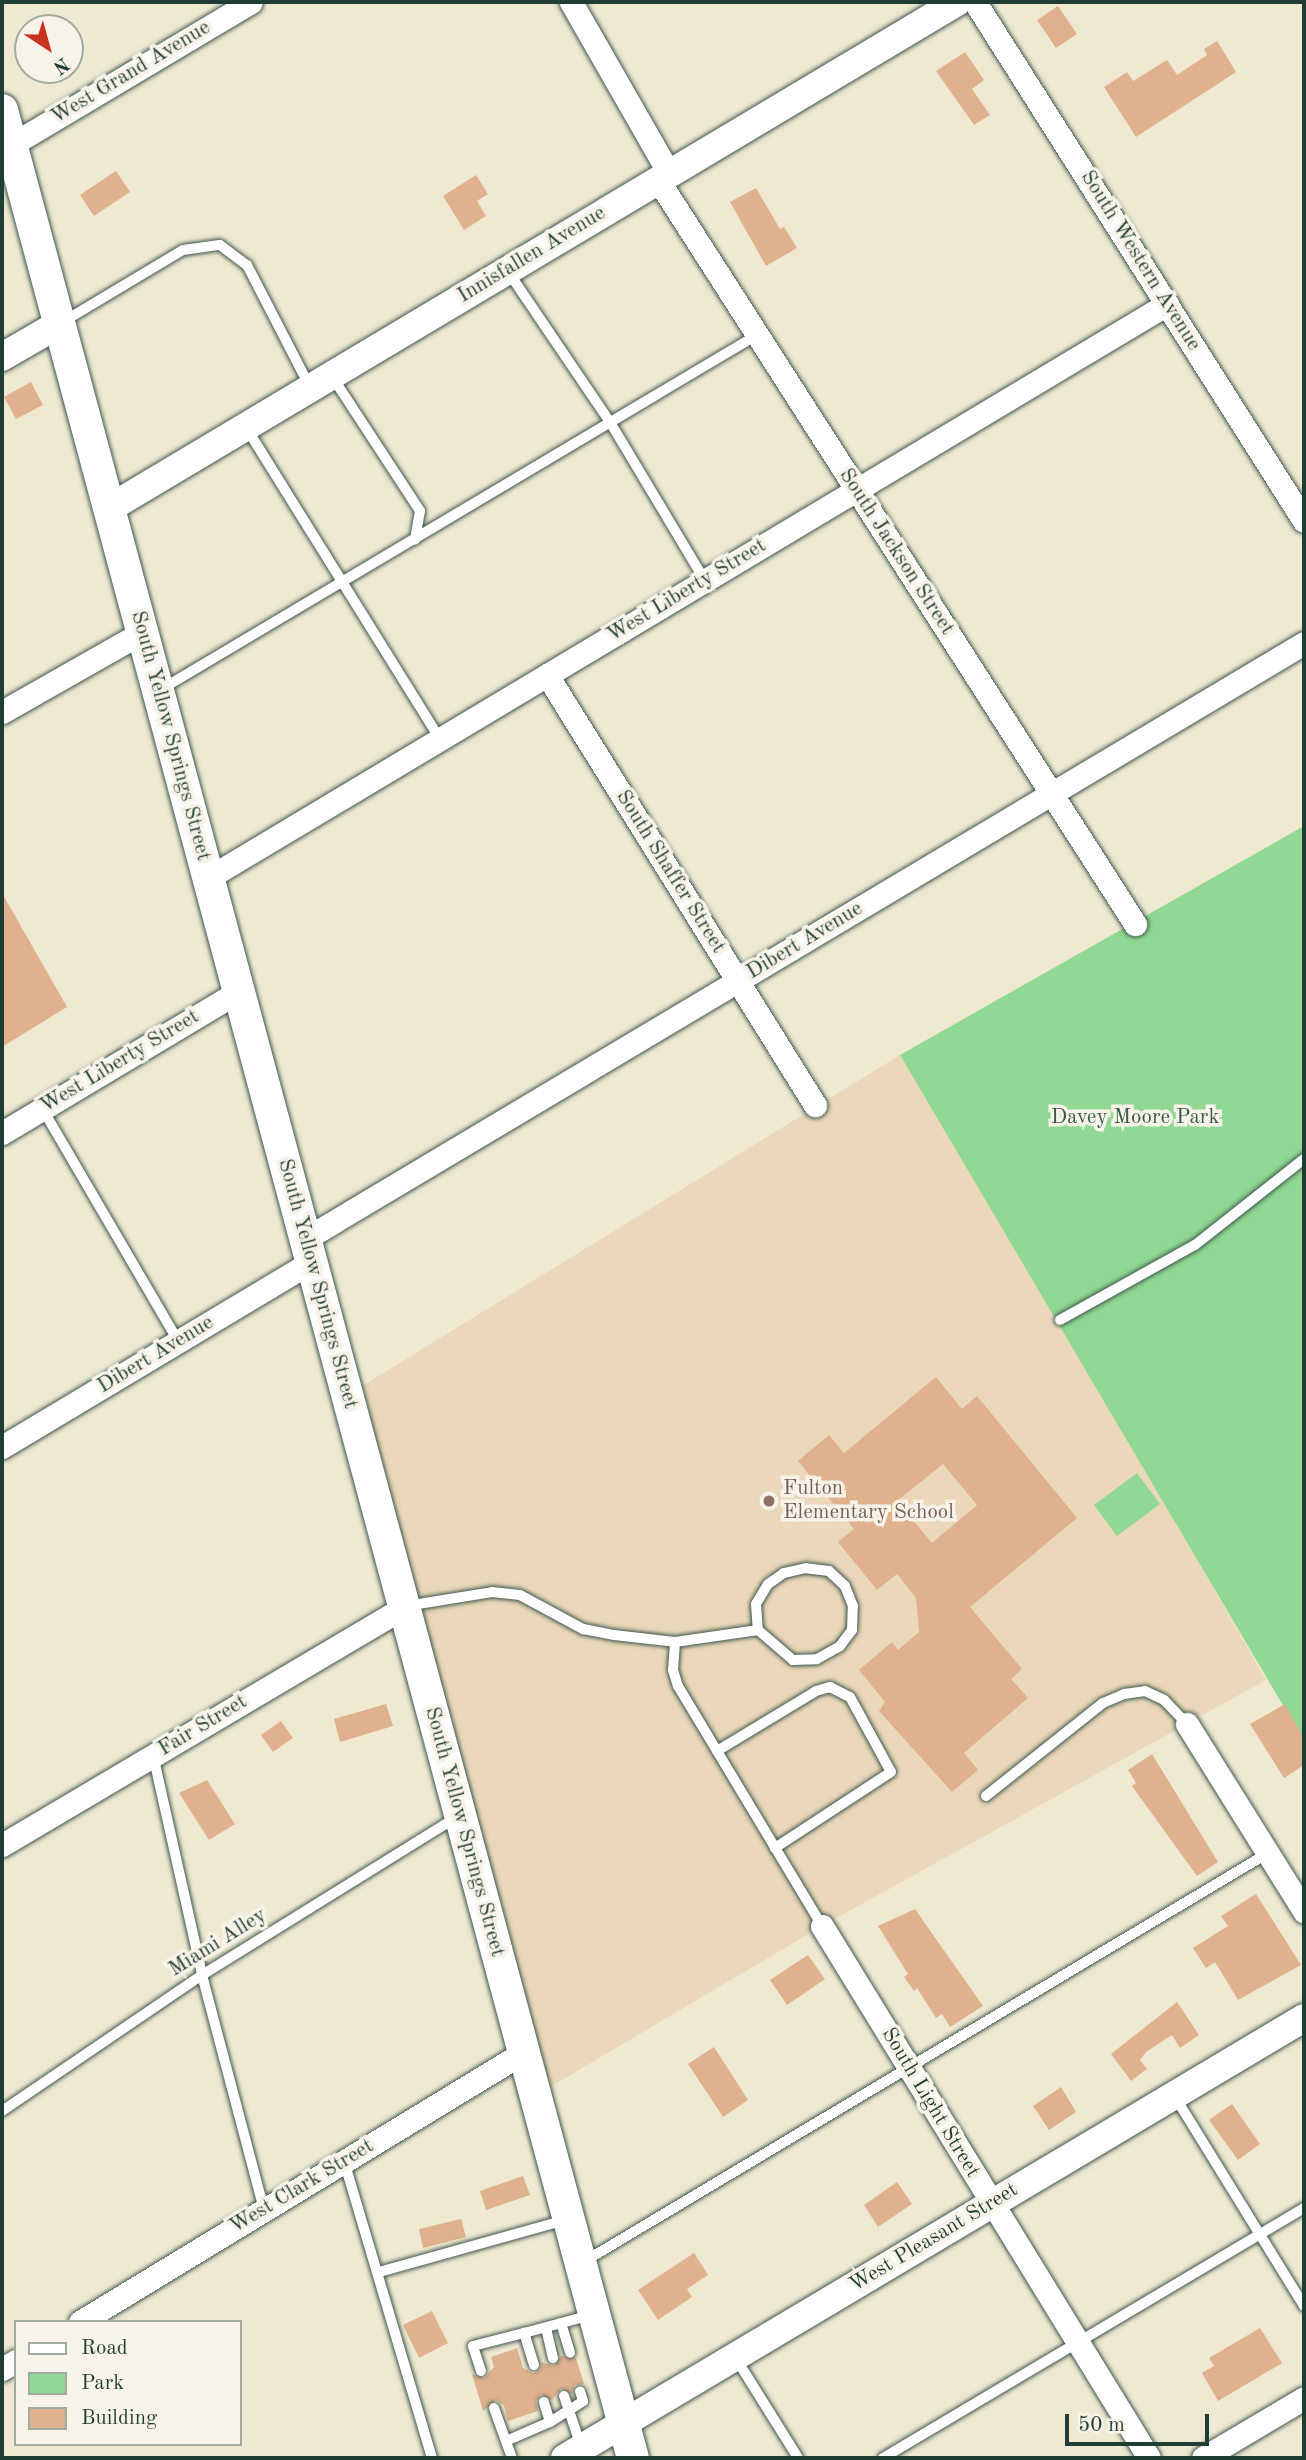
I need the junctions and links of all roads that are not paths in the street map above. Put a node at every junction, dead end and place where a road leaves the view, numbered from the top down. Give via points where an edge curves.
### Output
1 (251, 2) edge
2 (571, 2) edge
3 (957, 2) edge
4 (975, 2) edge
5 (2, 110) edge
6 (11, 145) junction
7 (664, 177) junction
8 (507, 270) junction
9 (1167, 304) junction
10 (59, 324) junction
11 (757, 335) junction
12 (2, 357) edge
13 (321, 381) junction
14 (610, 422) junction
15 (245, 426) junction
16 (856, 489) junction
17 (108, 509) junction
18 (1304, 521) edge
19 (415, 540) junction
20 (705, 581) junction
21 (345, 583) junction
22 (141, 633) junction
23 (1304, 643) edge
24 (547, 675) junction
25 (158, 692) junction
26 (2, 712) edge
27 (440, 739) junction
28 (1052, 794) junction
29 (208, 878) junction
30 (1135, 924) dead end
31 (738, 981) junction
32 (239, 991) junction
33 (815, 1105) dead end
34 (42, 1108) junction
35 (2, 1133) edge
36 (1304, 1159) edge
37 (308, 1251) junction
38 (1060, 1320) dead end
39 (178, 1342) junction
40 (2, 1447) edge
41 (404, 1607) junction
42 (758, 1630) junction
43 (675, 1642) junction
44 (1187, 1724) joint
45 (717, 1751) junction
46 (153, 1755) junction
47 (986, 1796) dead end
48 (460, 1815) junction
49 (2, 1845) edge
50 (775, 1848) junction
51 (1270, 1851) junction
52 (1304, 1911) edge
53 (822, 1926) joint
54 (202, 1975) junction
55 (1304, 2018) edge
56 (524, 2052) junction
57 (907, 2066) junction
58 (1174, 2095) junction
59 (2, 2111) edge
60 (344, 2161) junction
61 (991, 2204) junction
62 (1304, 2208) edge
63 (264, 2210) junction
64 (568, 2219) junction
65 (1260, 2234) junction
66 (580, 2264) junction
67 (380, 2272) junction
68 (1304, 2306) edge
69 (594, 2315) junction
70 (83, 2320) edge
71 (561, 2323) junction
72 (546, 2328) junction
73 (524, 2333) junction
74 (1078, 2344) junction
75 (570, 2353) dead end
76 (736, 2357) junction
77 (554, 2358) dead end
78 (534, 2365) dead end
79 (481, 2371) dead end
80 (580, 2391) dead end
81 (564, 2396) dead end
82 (1304, 2398) edge
83 (544, 2402) dead end
84 (494, 2408) dead end
85 (568, 2413) junction
86 (550, 2423) junction
87 (623, 2424) junction
88 (506, 2441) junction
89 (573, 2453) edge
90 (432, 2458) edge
91 (512, 2458) edge
92 (633, 2458) edge
93 (798, 2458) edge
94 (883, 2458) edge
95 (1149, 2458) edge
96 (1203, 2458) edge

1 - 6 street, West Grand Avenue
2 - 7 street, South Jackson Street
3 - 7 street, Innisfallen Avenue
4 - 9 street, South Western Avenue
5 - 6 main road, South Yellow Springs Street
6 - 10 main road, South Yellow Springs Street
7 - 8 street, Innisfallen Avenue
7 - 11 street, South Jackson Street
8 - 13 street, Innisfallen Avenue
8 - 14 lane
9 - 16 street, West Liberty Street
9 - 18 street, South Western Avenue
10 - 12 street
10 - 13 lane via 183,250 220,245 247,265
10 - 17 main road, South Yellow Springs Street
11 - 14 lane
11 - 16 street, South Jackson Street
13 - 15 street, Innisfallen Avenue
13 - 19 lane via 414,499 421,524
14 - 19 lane
14 - 20 lane
15 - 17 street, Innisfallen Avenue
15 - 21 lane
16 - 20 street, West Liberty Street
16 - 28 street, South Jackson Street
17 - 22 main road, South Yellow Springs Street
19 - 21 lane
20 - 24 street, West Liberty Street
21 - 25 lane
21 - 27 lane
22 - 25 main road, South Yellow Springs Street
22 - 26 street
23 - 28 street, Dibert Avenue
24 - 27 street, West Liberty Street
24 - 31 street, South Shaffer Street
25 - 29 main road, South Yellow Springs Street
27 - 29 street, West Liberty Street
28 - 30 street, South Jackson Street
28 - 31 street, Dibert Avenue
29 - 32 main road, South Yellow Springs Street
31 - 33 street, South Shaffer Street
31 - 37 street, Dibert Avenue
32 - 34 street, West Liberty Street
32 - 37 main road, South Yellow Springs Street
34 - 35 street, West Liberty Street
34 - 39 lane
36 - 38 lane via 1195,1245
37 - 39 street, Dibert Avenue
37 - 41 main road, South Yellow Springs Street
39 - 40 street, Dibert Avenue
41 - 43 lane via 492,1592 520,1595 583,1629
41 - 46 street, Fair Street
41 - 48 main road, South Yellow Springs Street
42 - 42 lane via 756,1604 768,1584 784,1573 806,1568 829,1571 845,1586 853,1606 852,1630 840,1646 817,1659 793,1660
42 - 43 lane
43 - 45 lane via 673,1670 678,1686
44 - 47 lane via 1164,1700 1146,1690 1124,1694 1103,1703
44 - 51 street
45 - 50 lane
45 - 50 lane via 816,1691 830,1687 850,1697 891,1772
46 - 49 street, Fair Street
46 - 54 lane
48 - 54 lane, Miami Alley
48 - 56 main road, South Yellow Springs Street
50 - 53 lane
51 - 52 street
51 - 57 lane
53 - 57 street, South Light Street
54 - 59 lane, Miami Alley
54 - 63 lane
55 - 58 street, West Pleasant Street
56 - 60 street, West Clark Street
56 - 64 main road, South Yellow Springs Street
57 - 61 street, South Light Street
57 - 66 lane
58 - 61 street, West Pleasant Street
58 - 65 lane
60 - 63 street, West Clark Street
60 - 67 lane
61 - 74 street, South Light Street
61 - 76 street, West Pleasant Street
62 - 65 lane
63 - 70 street, West Clark Street
64 - 66 main road, South Yellow Springs Street
64 - 67 lane
65 - 68 lane
65 - 74 lane
66 - 69 main road, South Yellow Springs Street
67 - 90 lane
69 - 71 lane
69 - 87 main road, South Yellow Springs Street
71 - 72 lane
71 - 75 lane
72 - 73 lane
72 - 77 lane
73 - 78 lane
73 - 79 lane via 473,2346
74 - 94 lane
74 - 95 street, South Light Street
76 - 87 street, West Pleasant Street
76 - 93 lane
80 - 85 lane via 583,2401
81 - 85 lane
82 - 96 street
83 - 86 lane
84 - 88 lane
85 - 86 lane
85 - 89 lane
86 - 88 lane
87 - 89 street, West Pleasant Street
87 - 92 main road, South Yellow Springs Street
88 - 91 lane

